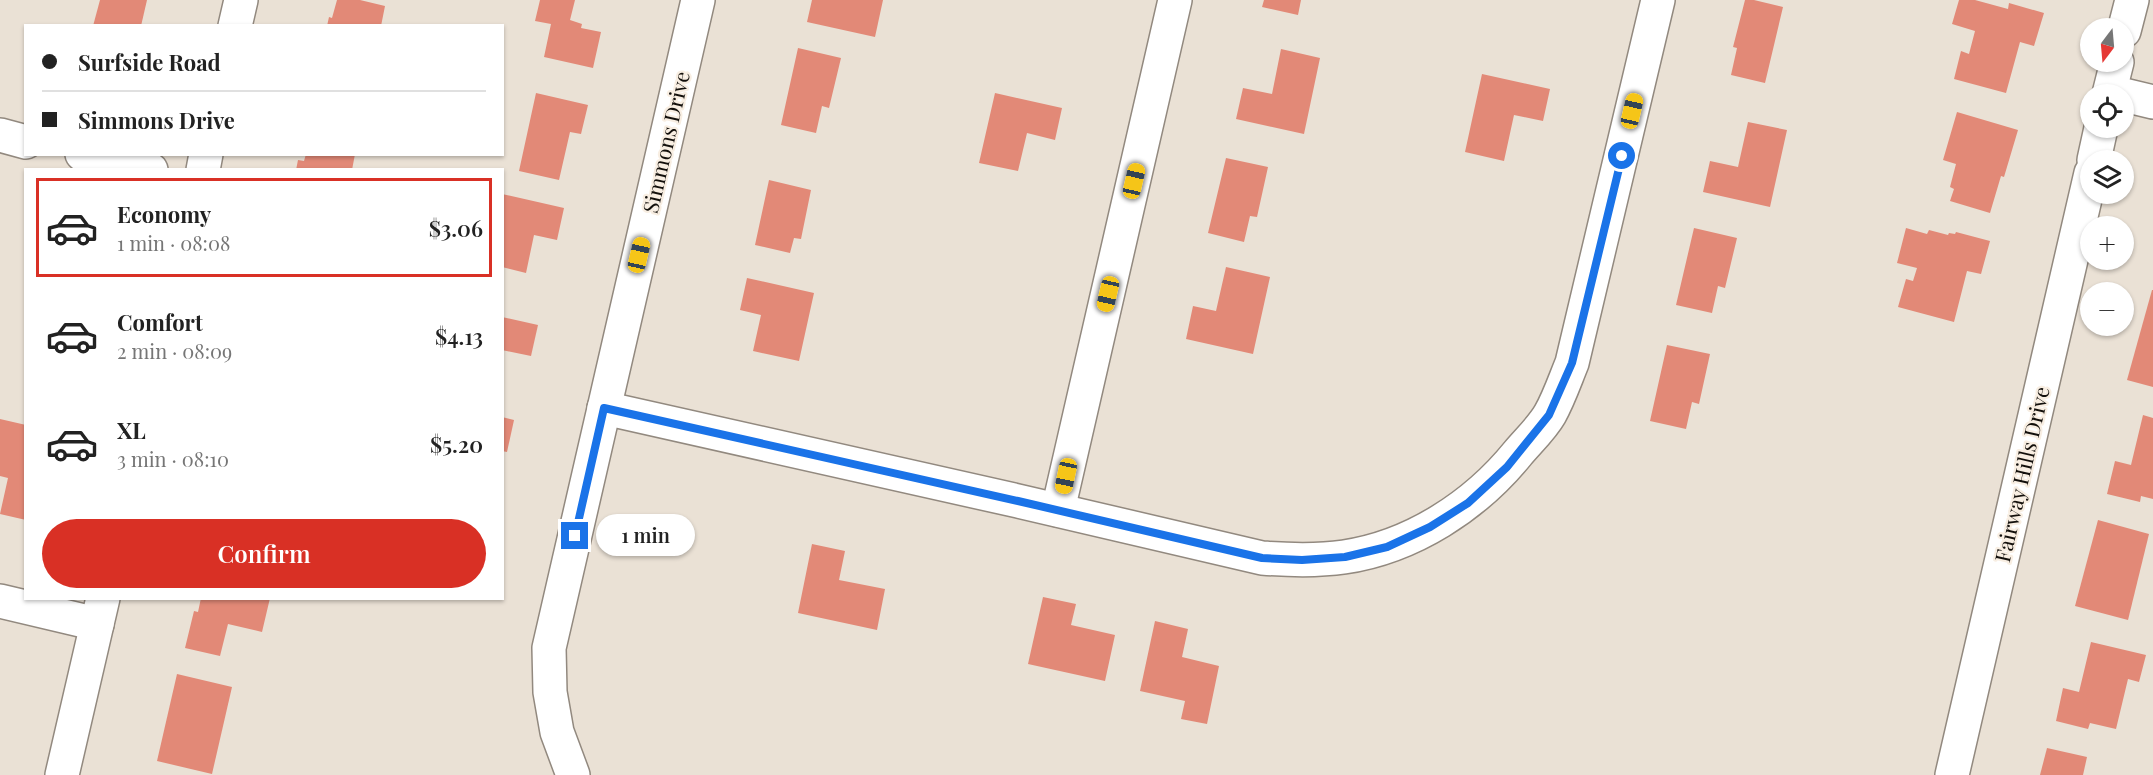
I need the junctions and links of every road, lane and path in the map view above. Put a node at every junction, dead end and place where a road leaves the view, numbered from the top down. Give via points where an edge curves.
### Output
1 (241, 0) edge
2 (698, 0) edge
3 (1175, 0) edge
4 (1658, 0) edge
5 (2132, 0) edge
6 (2127, 18) edge
7 (235, 24) edge
8 (2134, 94) edge
9 (2153, 102) edge
10 (0, 135) edge
11 (24, 141) edge
12 (90, 156) edge
13 (141, 168) edge
14 (2084, 204) edge
15 (604, 408) junction
16 (1058, 510) junction
17 (0, 601) edge
18 (100, 611) edge
19 (62, 775) edge
20 (573, 775) edge
21 (1952, 775) edge

1 - 7 street
2 - 15 street, Simmons Drive
3 - 16 street
4 - 16 street via 1572,363 1549,415 1507,467 1468,503 1387,547 1345,557 1302,560 1262,558
5 - 6 street
8 - 9 street
10 - 11 street
12 - 13 street
14 - 21 street, Fairway Hills Drive
15 - 16 street
15 - 20 street, Simmons Drive via 549,648 557,732
17 - 18 street
18 - 19 street

